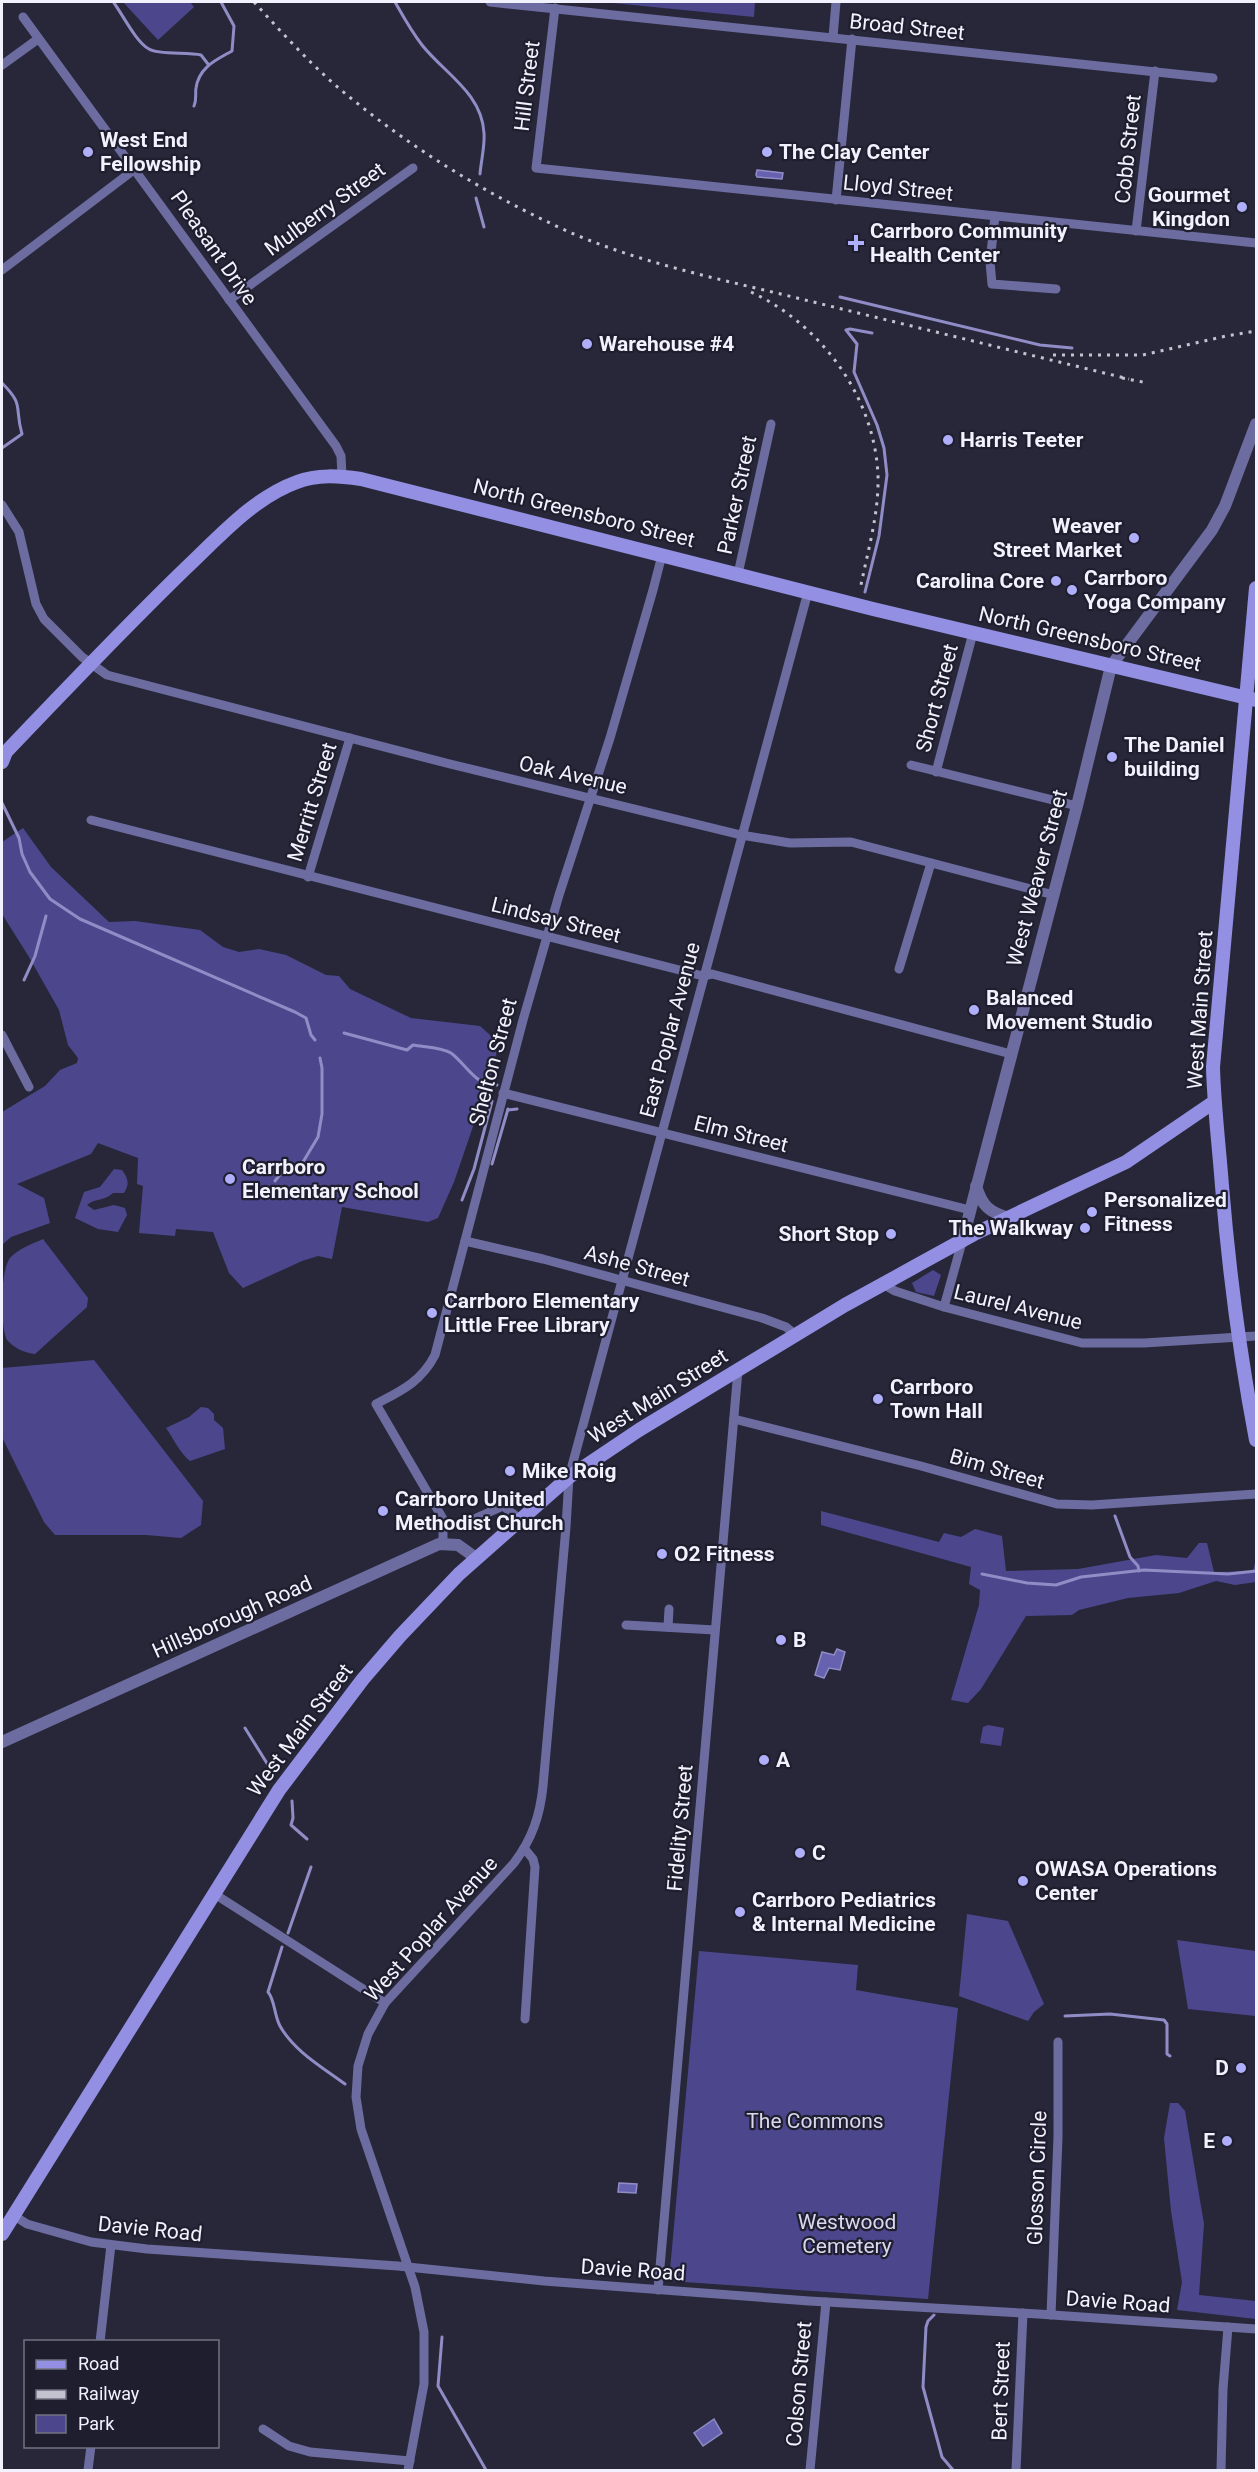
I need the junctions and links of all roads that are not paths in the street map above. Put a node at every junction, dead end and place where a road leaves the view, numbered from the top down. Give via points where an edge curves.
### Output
1 (490, 2) edge
2 (836, 2) edge
3 (555, 8) junction
4 (23, 17) dead end
5 (832, 37) junction
6 (38, 39) junction
7 (852, 39) junction
8 (2, 65) edge
9 (1155, 71) junction
10 (1213, 78) dead end
11 (413, 168) dead end
12 (536, 168) joint
13 (135, 169) junction
14 (836, 200) junction
15 (995, 216) junction
16 (1136, 231) junction
17 (1257, 243) edge
18 (2, 270) edge
19 (1056, 289) dead end
20 (229, 300) junction
21 (771, 424) dead end
22 (1257, 424) edge
23 (342, 476) junction
24 (2, 505) edge
25 (662, 555) junction
26 (738, 574) junction
27 (1257, 588) edge
28 (807, 592) junction
29 (973, 633) junction
30 (91, 664) junction
31 (1111, 666) junction
32 (1252, 699) edge
33 (350, 738) junction
34 (3, 756) edge
35 (911, 765) dead end
36 (936, 772) junction
37 (591, 799) junction
38 (1077, 806) junction
39 (91, 820) dead end
40 (741, 835) junction
41 (931, 863) junction
42 (308, 877) junction
43 (1054, 895) junction
44 (547, 937) junction
45 (899, 969) dead end
46 (703, 976) junction
47 (2, 1035) edge
48 (1011, 1054) junction
49 (29, 1087) dead end
50 (503, 1093) junction
51 (1214, 1102) junction
52 (661, 1133) junction
53 (976, 1186) junction
54 (970, 1210) junction
55 (1009, 1218) junction
56 (465, 1241) junction
57 (962, 1242) junction
58 (621, 1280) junction
59 (883, 1284) junction
60 (944, 1307) junction
61 (795, 1335) junction
62 (1257, 1336) edge
63 (1238, 1338) junction
64 (738, 1370) junction
65 (734, 1419) junction
66 (1257, 1440) edge
67 (568, 1477) junction
68 (1257, 1494) edge
69 (474, 1519) dead end
70 (520, 1519) junction
71 (443, 1543) junction
72 (476, 1558) junction
73 (669, 1609) dead end
74 (626, 1626) dead end
75 (668, 1627) junction
76 (715, 1630) junction
77 (2, 1742) edge
78 (525, 1848) junction
79 (213, 1893) junction
80 (385, 2003) junction
81 (525, 2019) dead end
82 (1058, 2043) dead end
83 (13, 2215) junction
84 (2, 2234) edge
85 (111, 2245) junction
86 (409, 2268) junction
87 (658, 2290) junction
88 (826, 2302) junction
89 (1023, 2313) junction
90 (1051, 2315) junction
91 (1227, 2327) junction
92 (1257, 2329) edge
93 (100, 2340) edge
94 (263, 2429) dead end
95 (91, 2448) edge
96 (409, 2466) edge
97 (88, 2470) edge
98 (810, 2470) edge
99 (1016, 2470) edge
100 (1221, 2470) edge

1 - 3 street, Broad Street
2 - 5 street
3 - 5 street, Broad Street
3 - 12 street, Hill Street
4 - 6 street, Pleasant Drive
5 - 7 street, Broad Street
6 - 8 street
6 - 13 street, Pleasant Drive
7 - 9 street, Broad Street
7 - 14 street
9 - 10 street, Broad Street
9 - 16 street, Cobb Street
11 - 20 street, Mulberry Street
12 - 14 street, Lloyd Street
13 - 18 street
13 - 20 street, Pleasant Drive
14 - 15 street, Lloyd Street
15 - 16 street, Lloyd Street
15 - 19 street via 990,262 993,284
16 - 17 street, Lloyd Street
20 - 23 street, Pleasant Drive via 340,452
21 - 26 street, Parker Street
22 - 31 street via 1212,530
23 - 25 main road, North Greensboro Street
23 - 30 main road, North Greensboro Street via 298,481 251,508 149,603
24 - 30 street, Oak Avenue via 19,532 36,604 44,619
25 - 26 main road, North Greensboro Street
25 - 37 street, Shelton Street
26 - 28 main road, North Greensboro Street
27 - 32 main road, West Main Street
28 - 29 main road, North Greensboro Street
28 - 40 street, East Poplar Avenue
29 - 31 main road, North Greensboro Street
29 - 36 street, Short Street
30 - 33 street, Oak Avenue via 112,676
30 - 34 main road, North Greensboro Street
31 - 32 main road, North Greensboro Street
31 - 38 street, West Weaver Street
32 - 51 main road, West Main Street via 1215,1039
33 - 37 street, Oak Avenue
33 - 42 street, Merritt Street
35 - 36 street
36 - 38 street
37 - 40 street, Oak Avenue
37 - 44 street, Shelton Street
38 - 43 street, West Weaver Street
39 - 42 street, Lindsay Street
40 - 41 street, Oak Avenue via 790,843 850,842
40 - 46 street, East Poplar Avenue
41 - 43 street, Oak Avenue
41 - 45 street
42 - 44 street, Lindsay Street
43 - 48 street, West Weaver Street
44 - 46 street, Lindsay Street
44 - 50 street, Shelton Street
46 - 48 street, Lindsay Street via 712,974
46 - 52 street, East Poplar Avenue
47 - 49 street
48 - 53 street, West Weaver Street
50 - 52 street, Elm Street
50 - 56 street, Shelton Street
51 - 55 main road, West Main Street via 1126,1162
51 - 63 main road
52 - 54 street, Elm Street
52 - 58 street, East Poplar Avenue
53 - 54 street, West Weaver Street
53 - 55 street via 987,1209
54 - 57 street, West Weaver Street
55 - 57 main road, West Main Street
56 - 58 street, Ashe Street
56 - 71 street, Shelton Street via 435,1355 428,1368 409,1387 376,1404 443,1519
57 - 59 main road, West Main Street
57 - 60 street, West Weaver Street
58 - 61 street, Ashe Street via 762,1318
58 - 67 street, East Poplar Avenue
59 - 60 street, Laurel Avenue
59 - 61 main road, West Main Street
60 - 63 street, Laurel Avenue via 1083,1343
61 - 64 main road, West Main Street
62 - 63 street, Laurel Avenue
63 - 66 main road
64 - 65 street, Fidelity Street
64 - 67 main road, West Main Street
65 - 68 street, Bim Street via 1057,1504
65 - 76 street, Fidelity Street
67 - 70 main road, West Main Street
67 - 78 street, West Poplar Avenue via 543,1786 536,1824
69 - 70 street via 503,1506
70 - 72 main road, West Main Street
71 - 72 street via 458,1545
71 - 77 street, Hillsborough Road
72 - 79 main road, West Main Street via 400,1636 318,1736
73 - 75 street
74 - 75 street
75 - 76 street
76 - 87 street, Fidelity Street
78 - 80 street, West Poplar Avenue
78 - 81 street via 535,1868
79 - 80 street
79 - 83 main road, West Main Street
80 - 86 street, West Poplar Avenue via 360,2055 357,2105 363,2137
82 - 90 street, Glosson Circle
83 - 84 main road, West Main Street
83 - 85 street, Davie Road via 27,2224
85 - 86 street, Davie Road
85 - 93 street
86 - 87 street, Davie Road
86 - 96 street, West Poplar Avenue via 421,2313 425,2358 423,2395
87 - 88 street, Davie Road
88 - 89 street, Davie Road
88 - 98 street, Colson Street
89 - 90 street, Davie Road
89 - 99 street, Bert Street
90 - 91 street, Davie Road
91 - 92 street, Davie Road
91 - 100 street
94 - 96 street via 289,2446 310,2452
95 - 97 street

